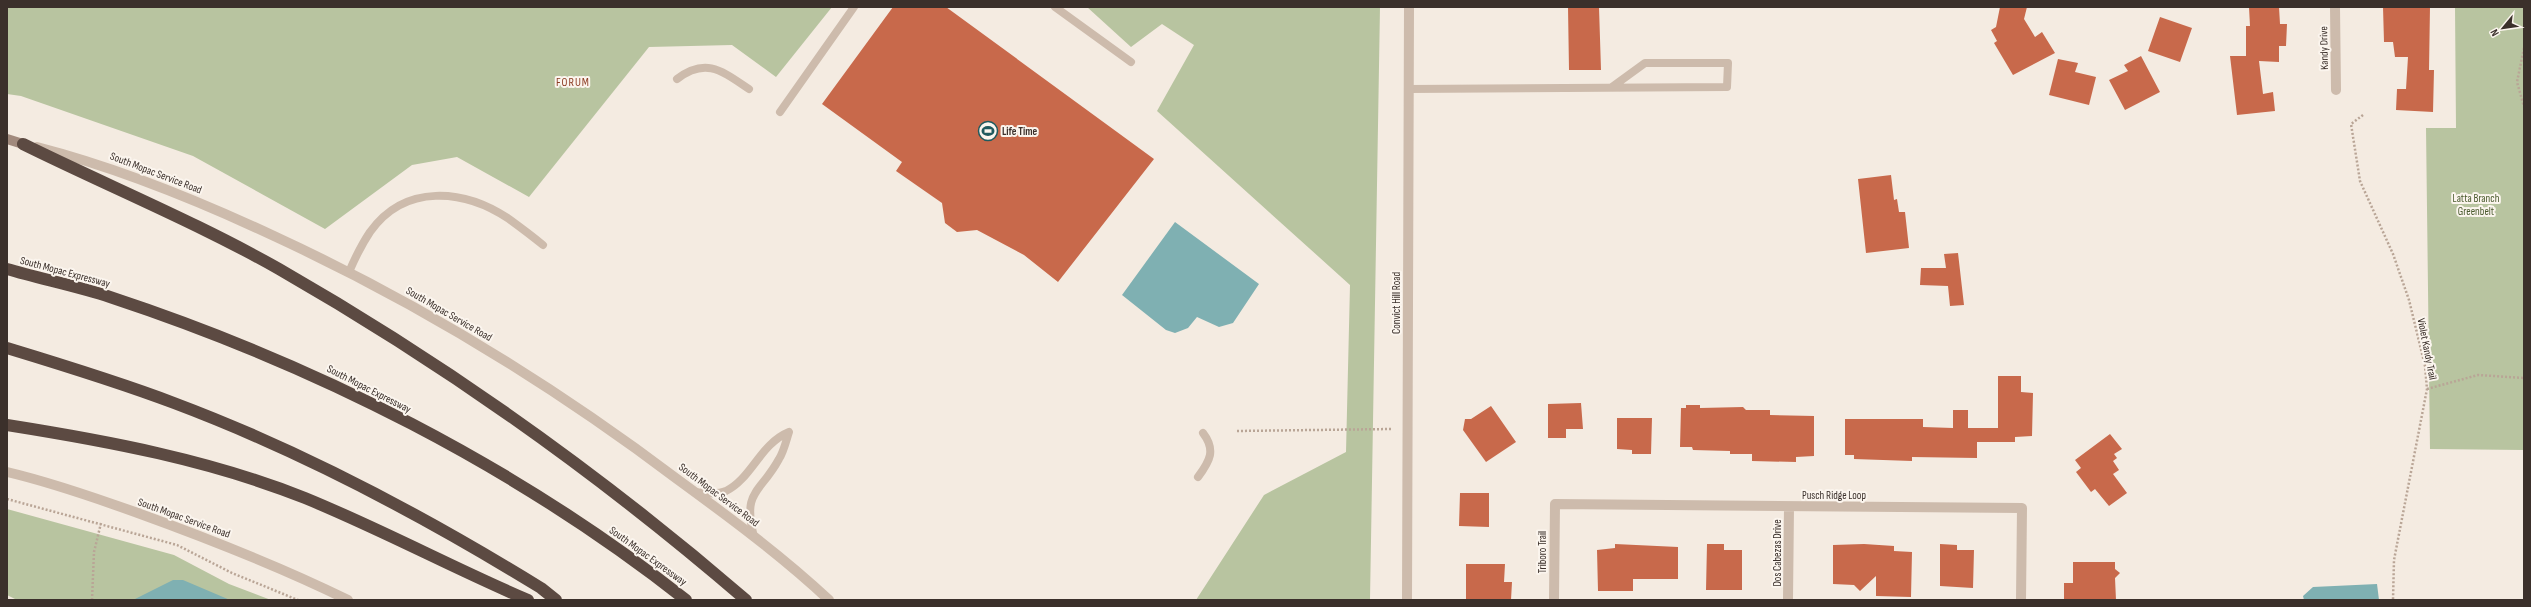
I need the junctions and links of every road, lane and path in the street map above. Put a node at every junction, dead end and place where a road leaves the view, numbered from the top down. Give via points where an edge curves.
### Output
1 (854, 7) edge
2 (1056, 7) edge
3 (1409, 7) edge
4 (2335, 7) edge
5 (2524, 48) edge
6 (1131, 62) dead end
7 (676, 79) dead end
8 (1612, 87) junction
9 (1409, 88) junction
10 (749, 89) dead end
11 (2336, 90) dead end
12 (2524, 107) edge
13 (780, 112) dead end
14 (2363, 114) dead end
15 (7, 139) edge
16 (23, 144) junction
17 (543, 245) dead end
18 (7, 270) edge
19 (349, 272) junction
20 (7, 348) edge
21 (2524, 378) edge
22 (2426, 389) junction
23 (7, 425) edge
24 (1391, 429) dead end
25 (1237, 430) dead end
26 (1203, 433) dead end
27 (7, 472) edge
28 (1198, 477) dead end
29 (695, 492) junction
30 (7, 499) edge
31 (1555, 504) joint
32 (1789, 507) junction
33 (101, 523) junction
34 (754, 537) junction
35 (92, 600) edge
36 (298, 600) edge
37 (348, 600) edge
38 (528, 600) edge
39 (556, 600) edge
40 (686, 600) edge
41 (746, 600) edge
42 (829, 600) edge
43 (1407, 600) edge
44 (1554, 600) edge
45 (1788, 600) edge
46 (2021, 600) edge
47 (2393, 600) edge

1 - 13 lane
2 - 6 lane
3 - 9 street, Convict Hill Road
4 - 11 street, Kandy Drive
5 - 12 path via 2517,82
7 - 10 lane via 688,70 704,67 732,76
8 - 8 lane via 1727,87 1728,63 1645,63
8 - 9 lane
9 - 43 street, Convict Hill Road
14 - 22 path, Violet Kandy Trail via 2351,124 2360,181 2393,254 2409,300 2425,366
15 - 16 main road, South Mopac Service Road
16 - 19 street, South Mopac Service Road via 90,160 169,189
16 - 41 highway via 184,220 277,269 386,334 539,436 626,501
17 - 19 lane via 489,208 454,196 415,198 397,205 382,218 371,231
18 - 40 highway, South Mopac Expressway via 109,297 205,331 306,372 449,445 524,488 606,542
19 - 29 street, South Mopac Service Road via 486,348 584,412
20 - 39 highway via 85,371 174,403 275,445 414,513 534,584
21 - 22 path via 2478,375
22 - 47 path, Violet Kandy Trail via 2394,560
23 - 38 highway via 109,442 234,474 305,498
24 - 25 path
26 - 28 lane via 1211,446 1211,454 1209,462
27 - 37 street, South Mopac Service Road via 90,496 248,554
29 - 34 street, South Mopac Service Road
29 - 34 lane via 711,494 725,491 745,474 769,445 789,432 779,459 751,500 749,519
30 - 33 path
31 - 32 street, Pusch Ridge Loop
31 - 44 street, Triboro Trail
32 - 45 street, Dos Cabezas Drive
32 - 46 street, Pusch Ridge Loop via 2022,508
33 - 35 path via 94,552
33 - 36 path via 177,545 232,573
34 - 42 street, South Mopac Service Road

